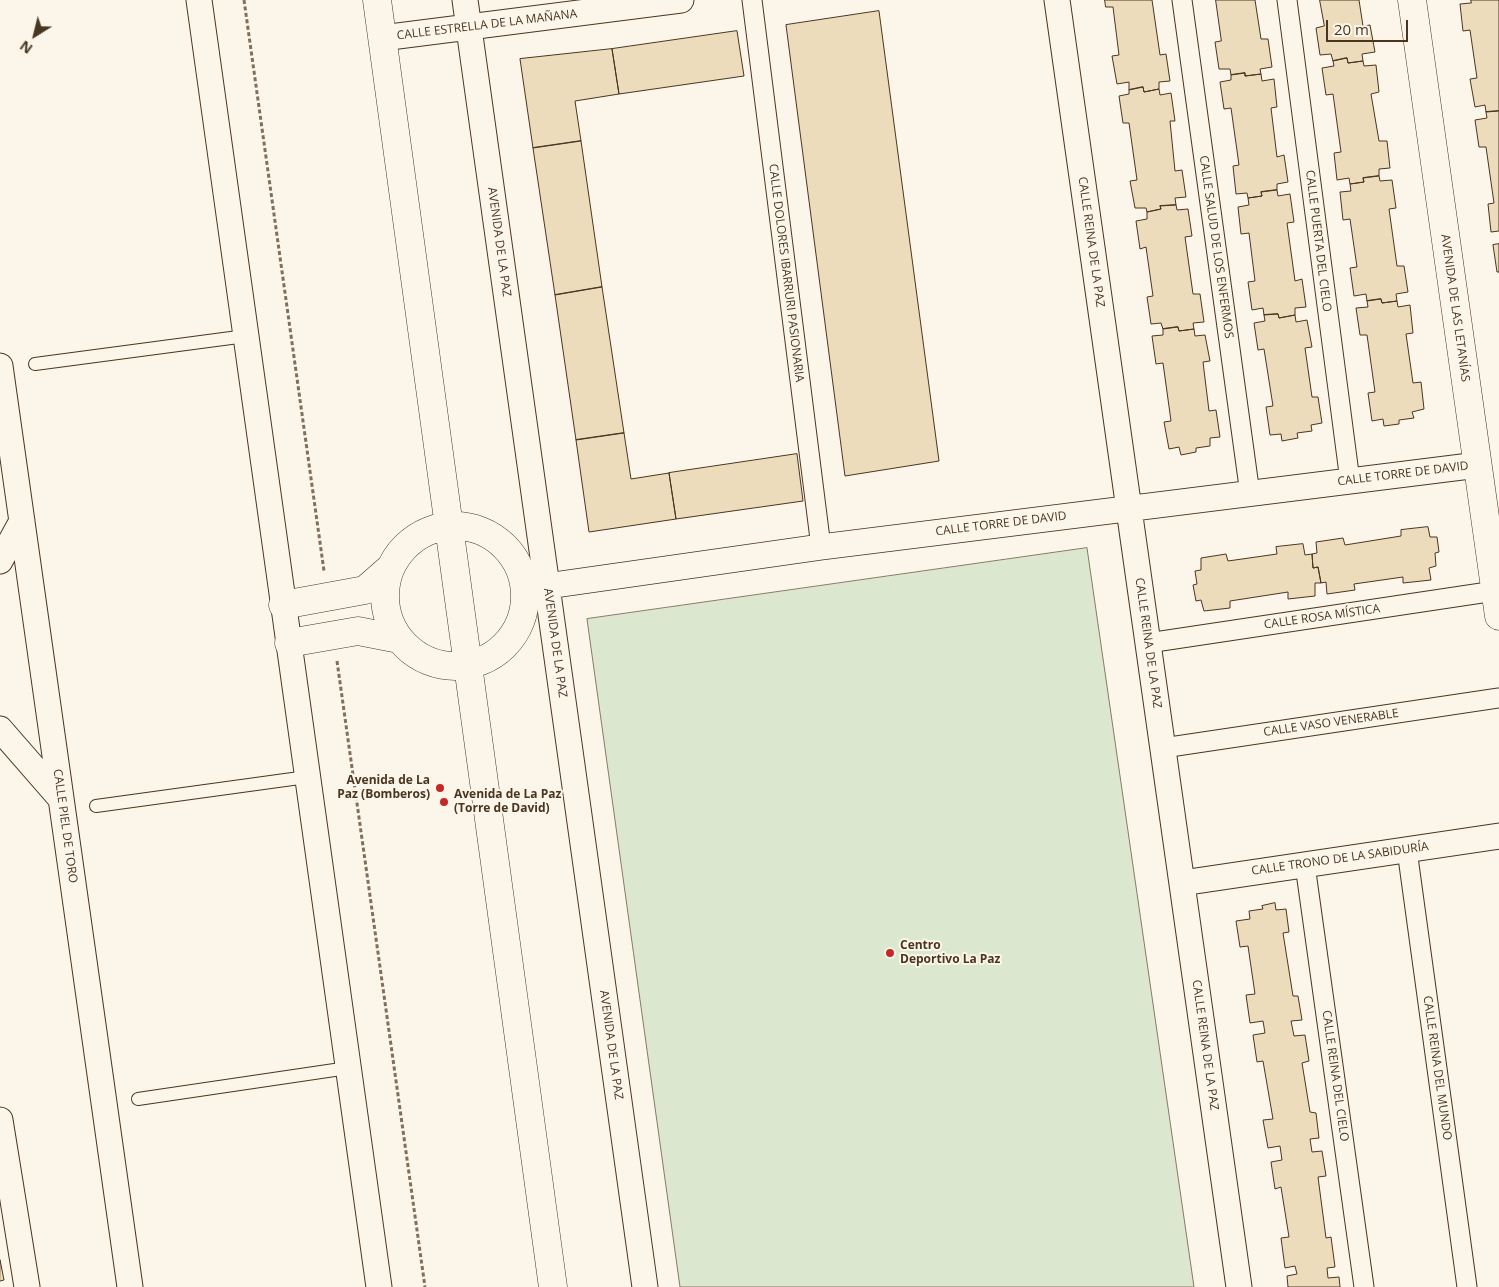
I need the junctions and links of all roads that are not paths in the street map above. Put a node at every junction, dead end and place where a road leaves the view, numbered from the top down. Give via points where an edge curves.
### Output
1 (198, 0) edge
2 (377, 0) edge
3 (465, 0) edge
4 (681, 0) edge
5 (752, 0) edge
6 (1057, 0) edge
7 (1182, 0) edge
8 (1287, 0) edge
9 (1412, 0) edge
10 (468, 27) junction
11 (382, 38) junction
12 (246, 336) junction
13 (35, 364) dead end
14 (0, 366) edge
15 (1478, 465) junction
16 (1350, 481) junction
17 (1250, 494) junction
18 (1129, 508) junction
19 (22, 521) junction
20 (448, 525) junction
21 (1494, 538) edge
22 (821, 547) junction
23 (0, 560) edge
24 (389, 569) junction
25 (536, 587) junction
26 (1497, 604) edge
27 (283, 605) junction
28 (399, 639) junction
29 (289, 643) junction
30 (1148, 643) junction
31 (468, 666) junction
32 (1499, 698) edge
33 (0, 728) edge
34 (1163, 748) junction
35 (307, 777) junction
36 (61, 799) junction
37 (96, 806) dead end
38 (1499, 836) edge
39 (1408, 850) junction
40 (1305, 865) junction
41 (1182, 883) junction
42 (348, 1068) junction
43 (138, 1099) dead end
44 (0, 1120) edge
45 (26, 1287) edge
46 (130, 1287) edge
47 (379, 1287) edge
48 (552, 1287) edge
49 (645, 1287) edge
50 (1239, 1287) edge
51 (1364, 1287) edge
52 (1467, 1287) edge

1 - 12 street
2 - 11 main road
3 - 10 street, AVENIDA DE LA PAZ
4 - 10 street, CALLE ESTRELLA DE LA MAÑANA
5 - 22 street, CALLE DOLORES IBARRURI PASIONARIA
6 - 18 street, CALLE REINA DE LA PAZ
7 - 17 street, CALLE SALUD DE LOS ENFERMOS
8 - 16 street, CALLE PUERTA DEL CIELO
9 - 15 main road, AVENIDA DE LAS LETANÍAS
10 - 11 street, CALLE ESTRELLA DE LA MAÑANA
10 - 25 street, AVENIDA DE LA PAZ
11 - 20 main road
12 - 13 lane
12 - 27 street
14 - 19 street, CALLE PIEL DE TORO
15 - 16 street, CALLE TORRE DE DAVID
15 - 21 main road, AVENIDA DE LAS LETANÍAS
16 - 17 street, CALLE TORRE DE DAVID
17 - 18 street, CALLE TORRE DE DAVID
18 - 22 street, CALLE TORRE DE DAVID
18 - 30 street, CALLE REINA DE LA PAZ
19 - 23 street
19 - 36 street, CALLE PIEL DE TORO
20 - 24 main road via 421,534 402,549
20 - 25 main road via 467,526 489,533 507,547
20 - 31 main road
21 - 26 main road, AVENIDA DE LAS LETANÍAS
22 - 25 street, CALLE TORRE DE DAVID
24 - 27 main road via 365,590
24 - 28 main road via 384,593 388,618
25 - 31 main road via 517,631 504,648 486,660
25 - 49 street, AVENIDA DE LA PAZ
26 - 30 street, CALLE ROSA MÍSTICA
27 - 29 street
28 - 29 main road via 358,631
28 - 31 main road via 417,656 440,665
29 - 35 street
30 - 34 street, CALLE REINA DE LA PAZ
31 - 48 main road
32 - 34 street, CALLE VASO VENERABLE
33 - 36 street
34 - 41 street, CALLE REINA DE LA PAZ
35 - 37 lane
35 - 42 street
36 - 46 street, CALLE PIEL DE TORO
38 - 39 street, CALLE TRONO DE LA SABIDURÍA
39 - 40 street, CALLE TRONO DE LA SABIDURÍA
39 - 52 street, CALLE REINA DEL MUNDO
40 - 41 street, CALLE TRONO DE LA SABIDURÍA
40 - 51 street, CALLE REINA DEL CIELO
41 - 50 street, CALLE REINA DE LA PAZ
42 - 43 lane
42 - 47 street
44 - 45 street

